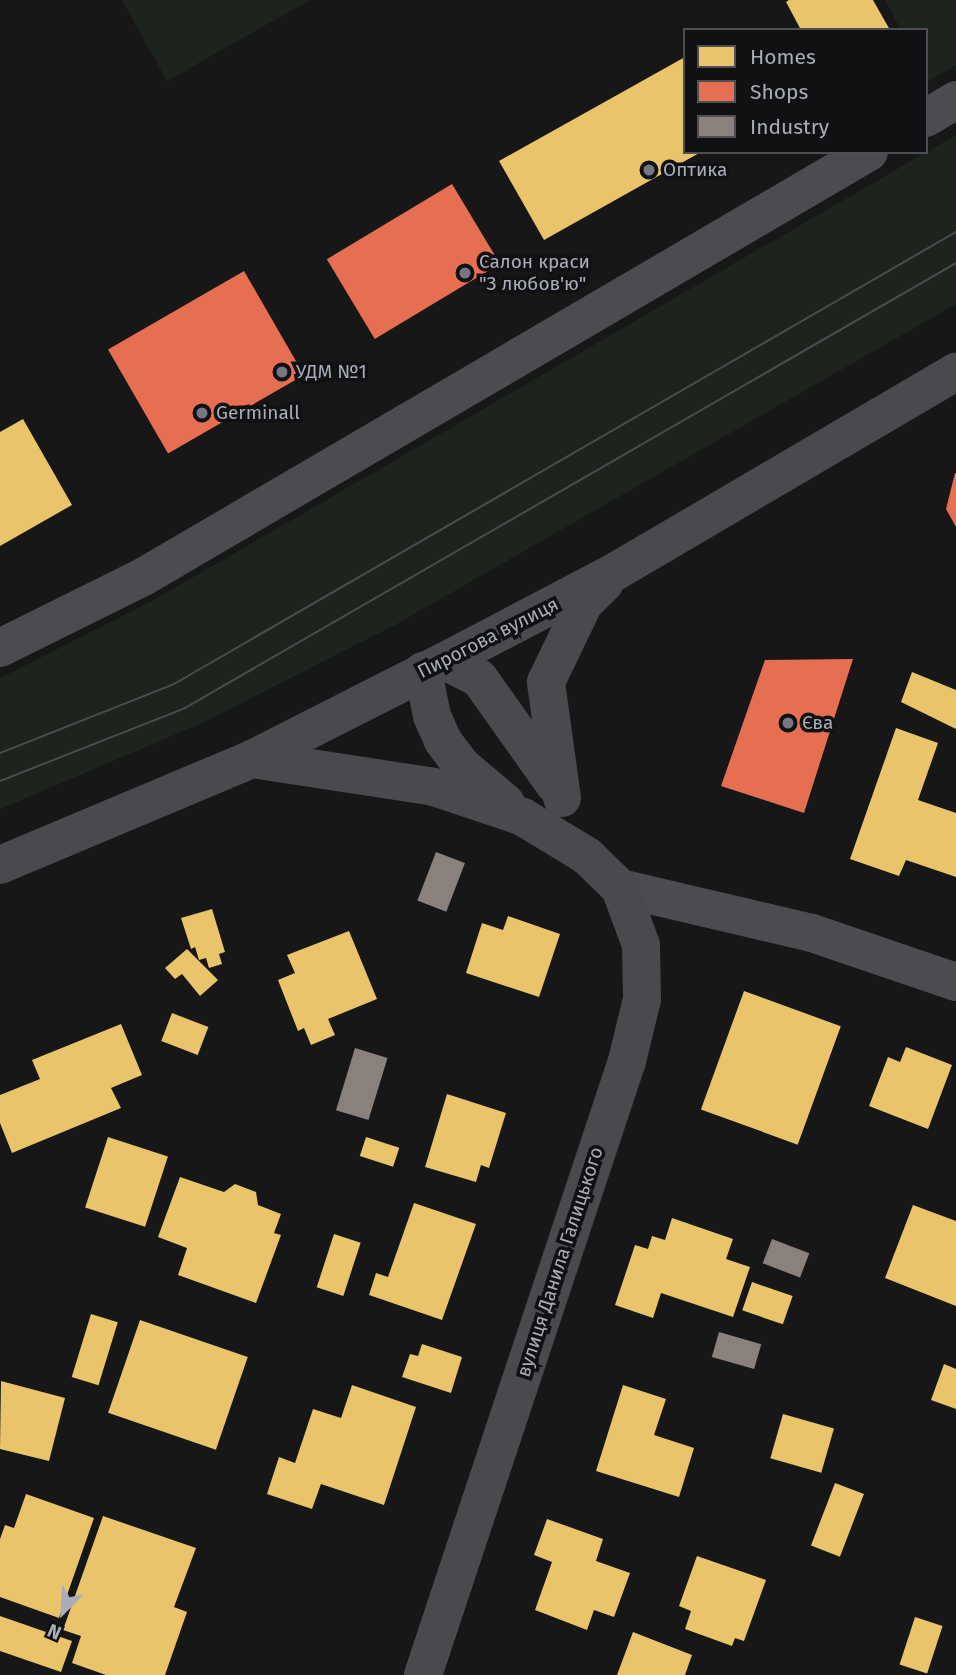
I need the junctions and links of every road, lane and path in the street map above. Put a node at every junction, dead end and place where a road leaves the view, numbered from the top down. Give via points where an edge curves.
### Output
1 (956, 100) edge
2 (928, 117) edge
3 (866, 154) edge
4 (956, 372) edge
5 (618, 570) junction
6 (0, 648) edge
7 (434, 666) junction
8 (252, 760) junction
9 (562, 798) junction
10 (523, 817) junction
11 (587, 856) junction
12 (0, 865) edge
13 (620, 888) junction
14 (956, 982) edge
15 (423, 1675) edge

1 - 2 street
3 - 6 street via 144,577
4 - 5 main road, Пирогова вулиця
5 - 7 main road, Пирогова вулиця
5 - 9 main road via 584,603 546,682
7 - 8 main road, Пирогова вулиця
7 - 9 main road, вулиця Данила Галицького via 480,678
7 - 10 main road via 432,716 443,741 462,766
8 - 10 main road, вулиця Данила Галицького via 434,787
8 - 12 main road, Пирогова вулиця
9 - 11 main road, вулиця Данила Галицького
10 - 11 main road, вулиця Данила Галицького
11 - 13 main road, вулиця Данила Галицького
13 - 14 street via 812,933
13 - 15 main road, вулиця Данила Галицького via 641,945 642,999 627,1060

